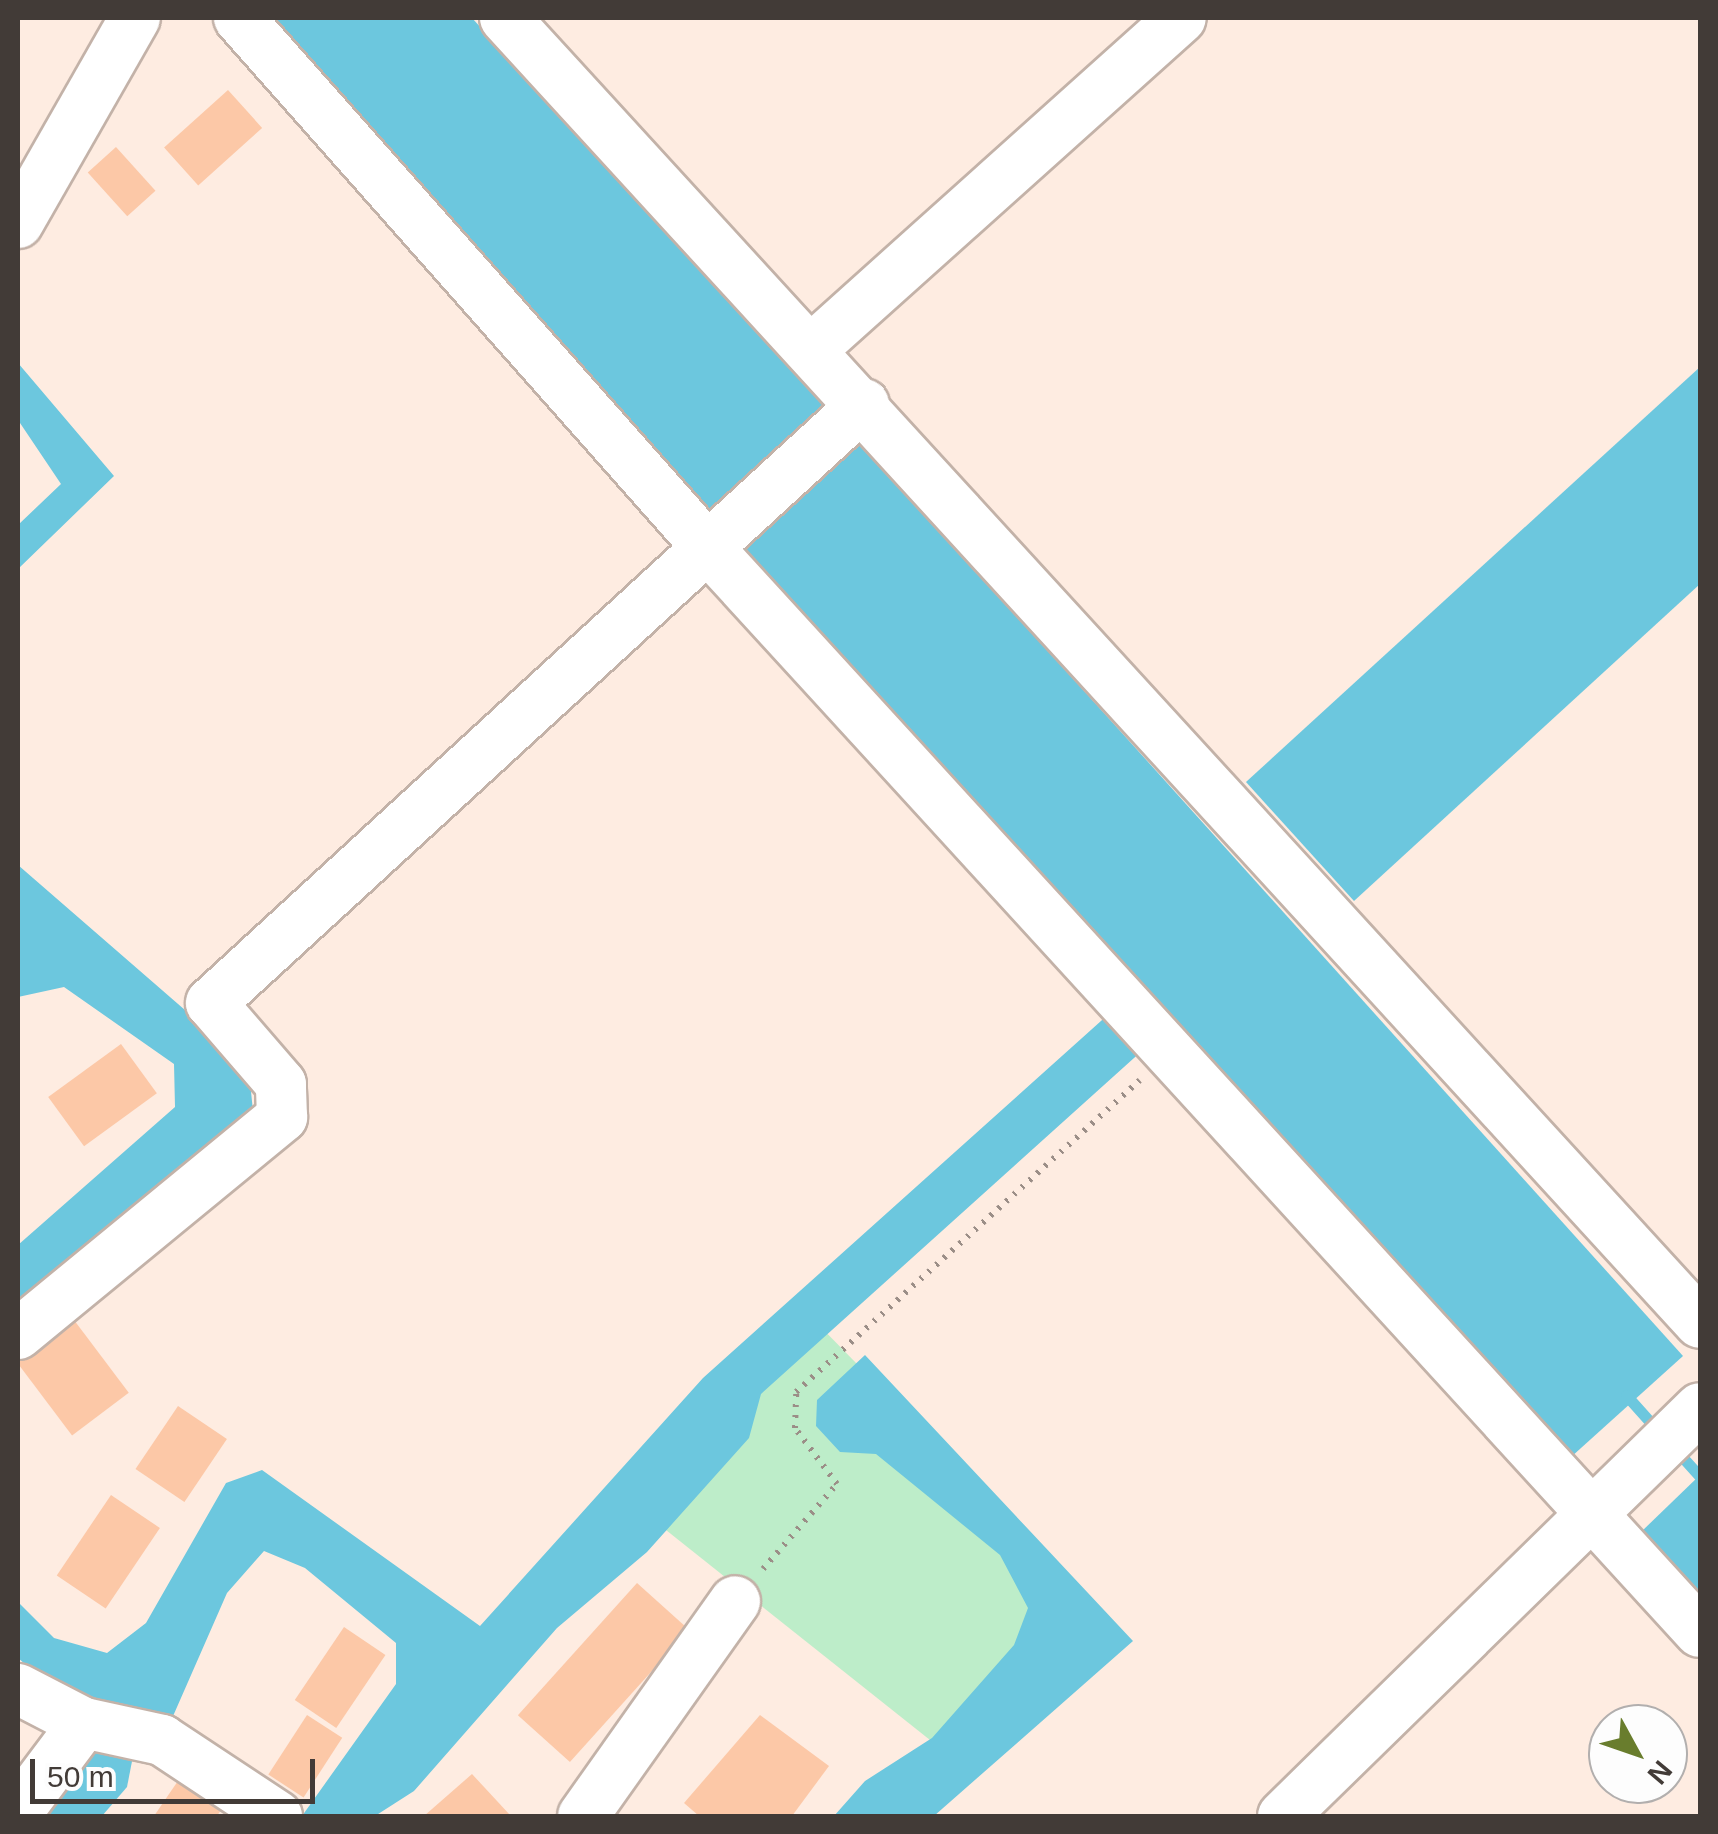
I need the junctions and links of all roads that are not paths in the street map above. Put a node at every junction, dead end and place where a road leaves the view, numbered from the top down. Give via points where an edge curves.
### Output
1 (134, 18) edge
2 (239, 18) edge
3 (505, 18) edge
4 (1181, 18) edge
5 (18, 223) edge
6 (812, 348) junction
7 (864, 404) junction
8 (708, 548) junction
9 (1700, 1323) edge
10 (18, 1334) edge
11 (1700, 1408) edge
12 (1593, 1512) junction
13 (735, 1601) road end
14 (1700, 1632) edge
15 (18, 1689) edge
16 (84, 1723) junction
17 (18, 1811) edge
18 (278, 1816) edge
19 (583, 1816) edge
20 (1283, 1816) edge

1 - 5 street
2 - 8 street
3 - 6 street
4 - 6 street
6 - 7 street
7 - 8 street
7 - 9 street
8 - 10 street via 211,1003 281,1084 282,1117
8 - 12 street
11 - 12 street
12 - 14 street
12 - 20 street
13 - 19 street
15 - 16 street
16 - 17 street
16 - 18 street via 162,1740

